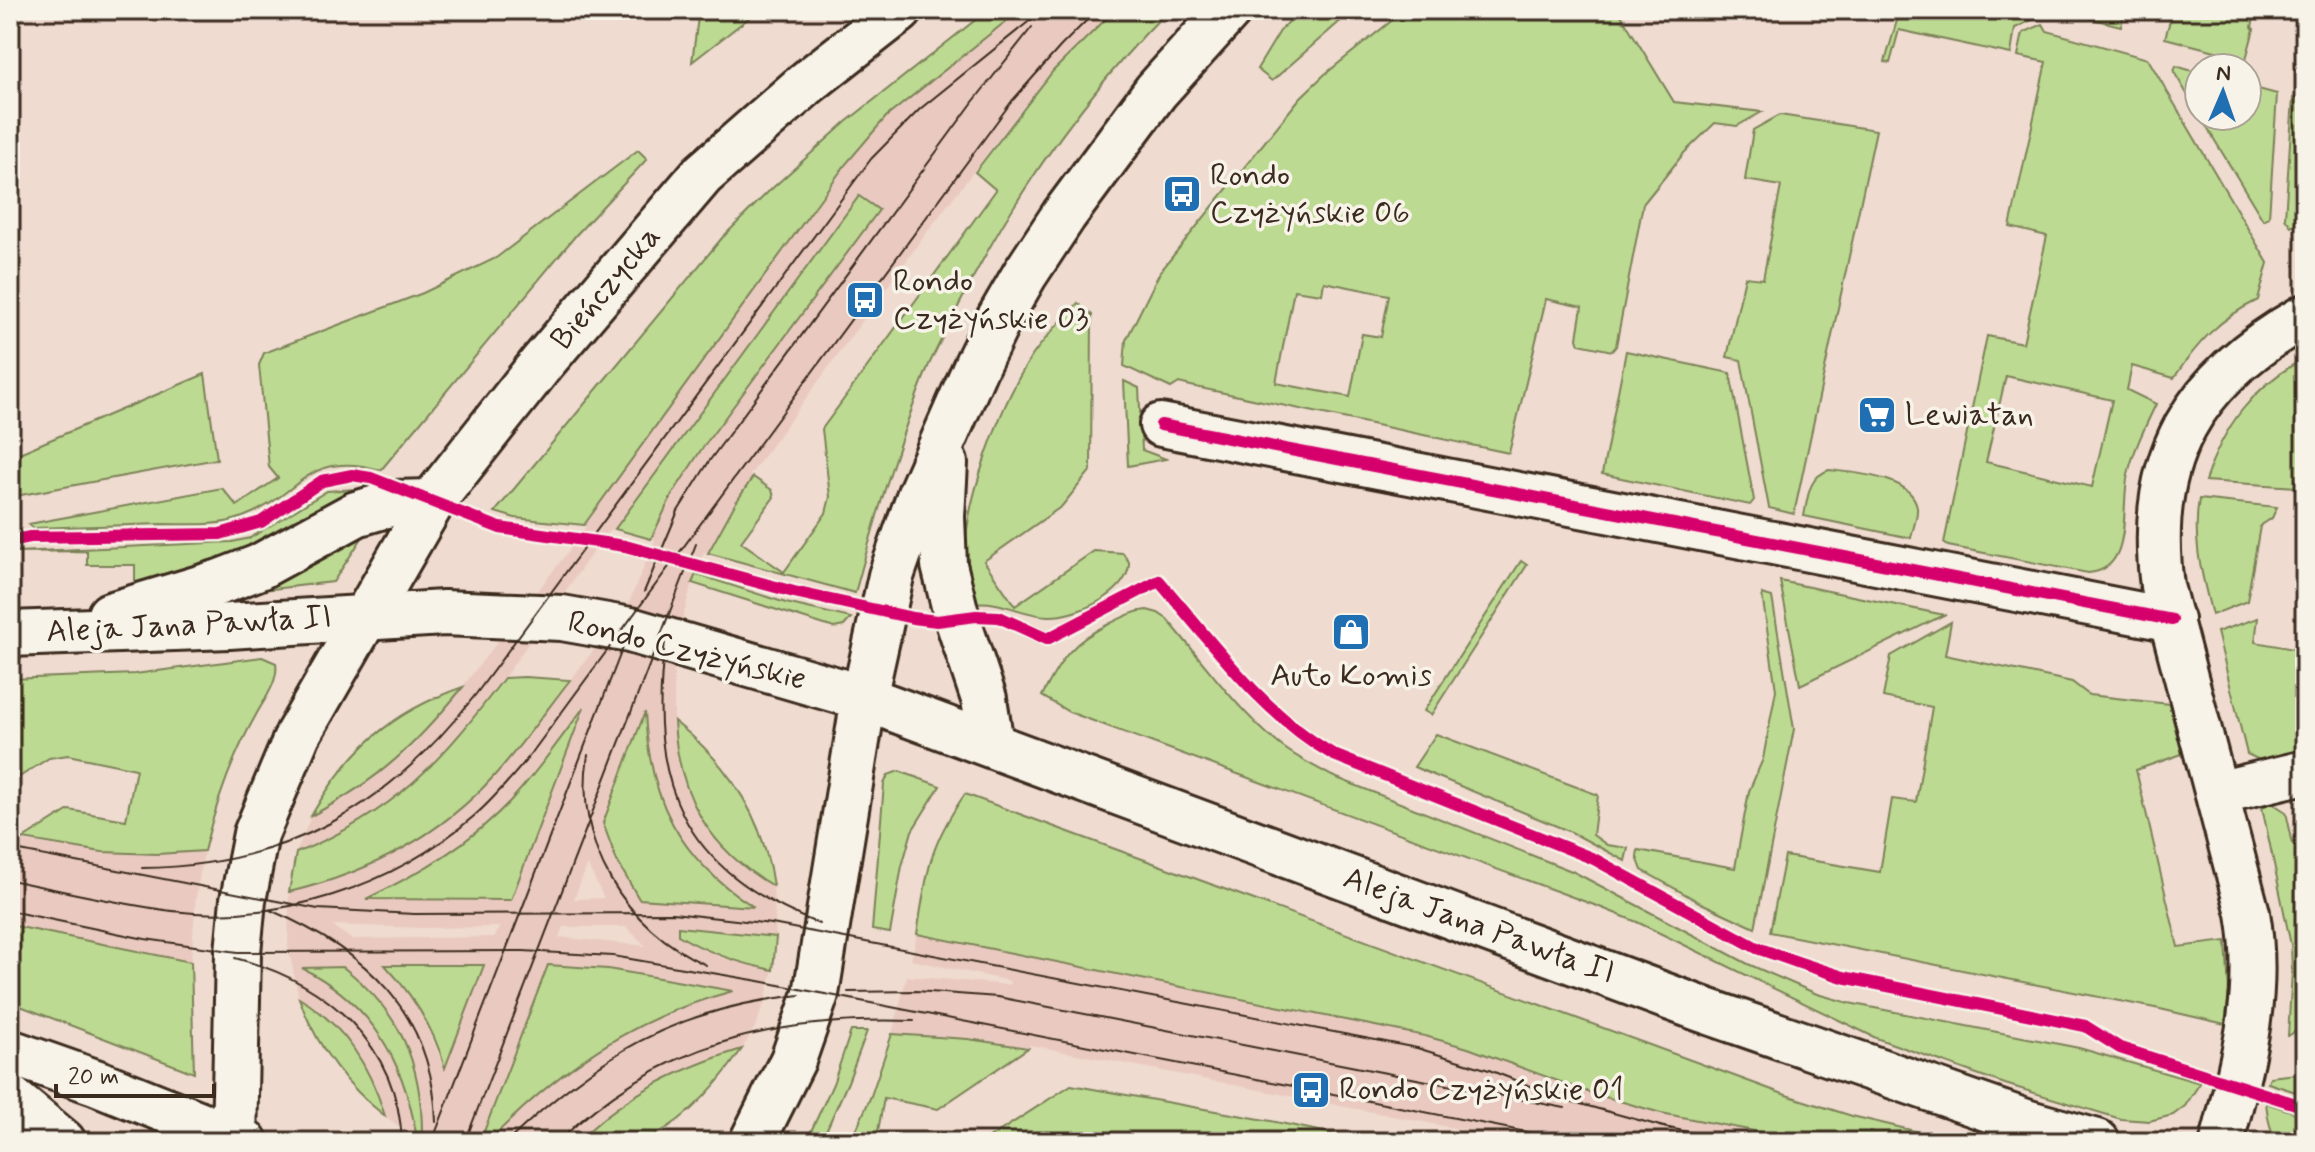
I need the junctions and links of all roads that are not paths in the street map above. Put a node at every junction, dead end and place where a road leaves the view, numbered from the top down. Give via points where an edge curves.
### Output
1 (900, 10) edge
2 (1229, 10) edge
3 (2305, 316) edge
4 (951, 421) junction
5 (1161, 425) dead end
6 (432, 502) junction
7 (369, 616) junction
8 (2172, 620) junction
9 (71, 632) junction
10 (10, 634) edge
11 (864, 698) junction
12 (991, 744) junction
13 (2305, 772) edge
14 (2217, 793) junction
15 (10, 1052) edge
16 (10, 1098) edge
17 (238, 1140) edge
18 (63, 1142) edge
19 (752, 1142) edge
20 (2097, 1142) edge
21 (2222, 1142) edge

1 - 6 main road, Bieńczycka via 702,175
2 - 4 main road via 1156,91 1064,215 999,319
3 - 8 street via 2222,374 2199,402 2175,448 2162,489 2158,536 2162,586
4 - 11 main road via 891,576
4 - 12 main road via 943,489 944,565 984,699
5 - 8 street
6 - 7 main road, Bieńczycka
6 - 9 main road via 393,503 356,514 259,567
7 - 9 main road, Aleja Jana Pawła II
7 - 11 main road, Rondo Czyżyńskie via 444,613 592,623 700,648
7 - 17 main road via 298,734 251,854 238,952
8 - 14 street
9 - 10 main road, Aleja Jana Pawła II
11 - 12 main road, Aleja Jana Pawła II
11 - 19 main road via 816,994 793,1060
12 - 20 main road, Aleja Jana Pawła II via 1701,1009
13 - 14 street
14 - 21 street via 2248,913 2254,962 2251,1021
15 - 17 main road
16 - 18 main road

